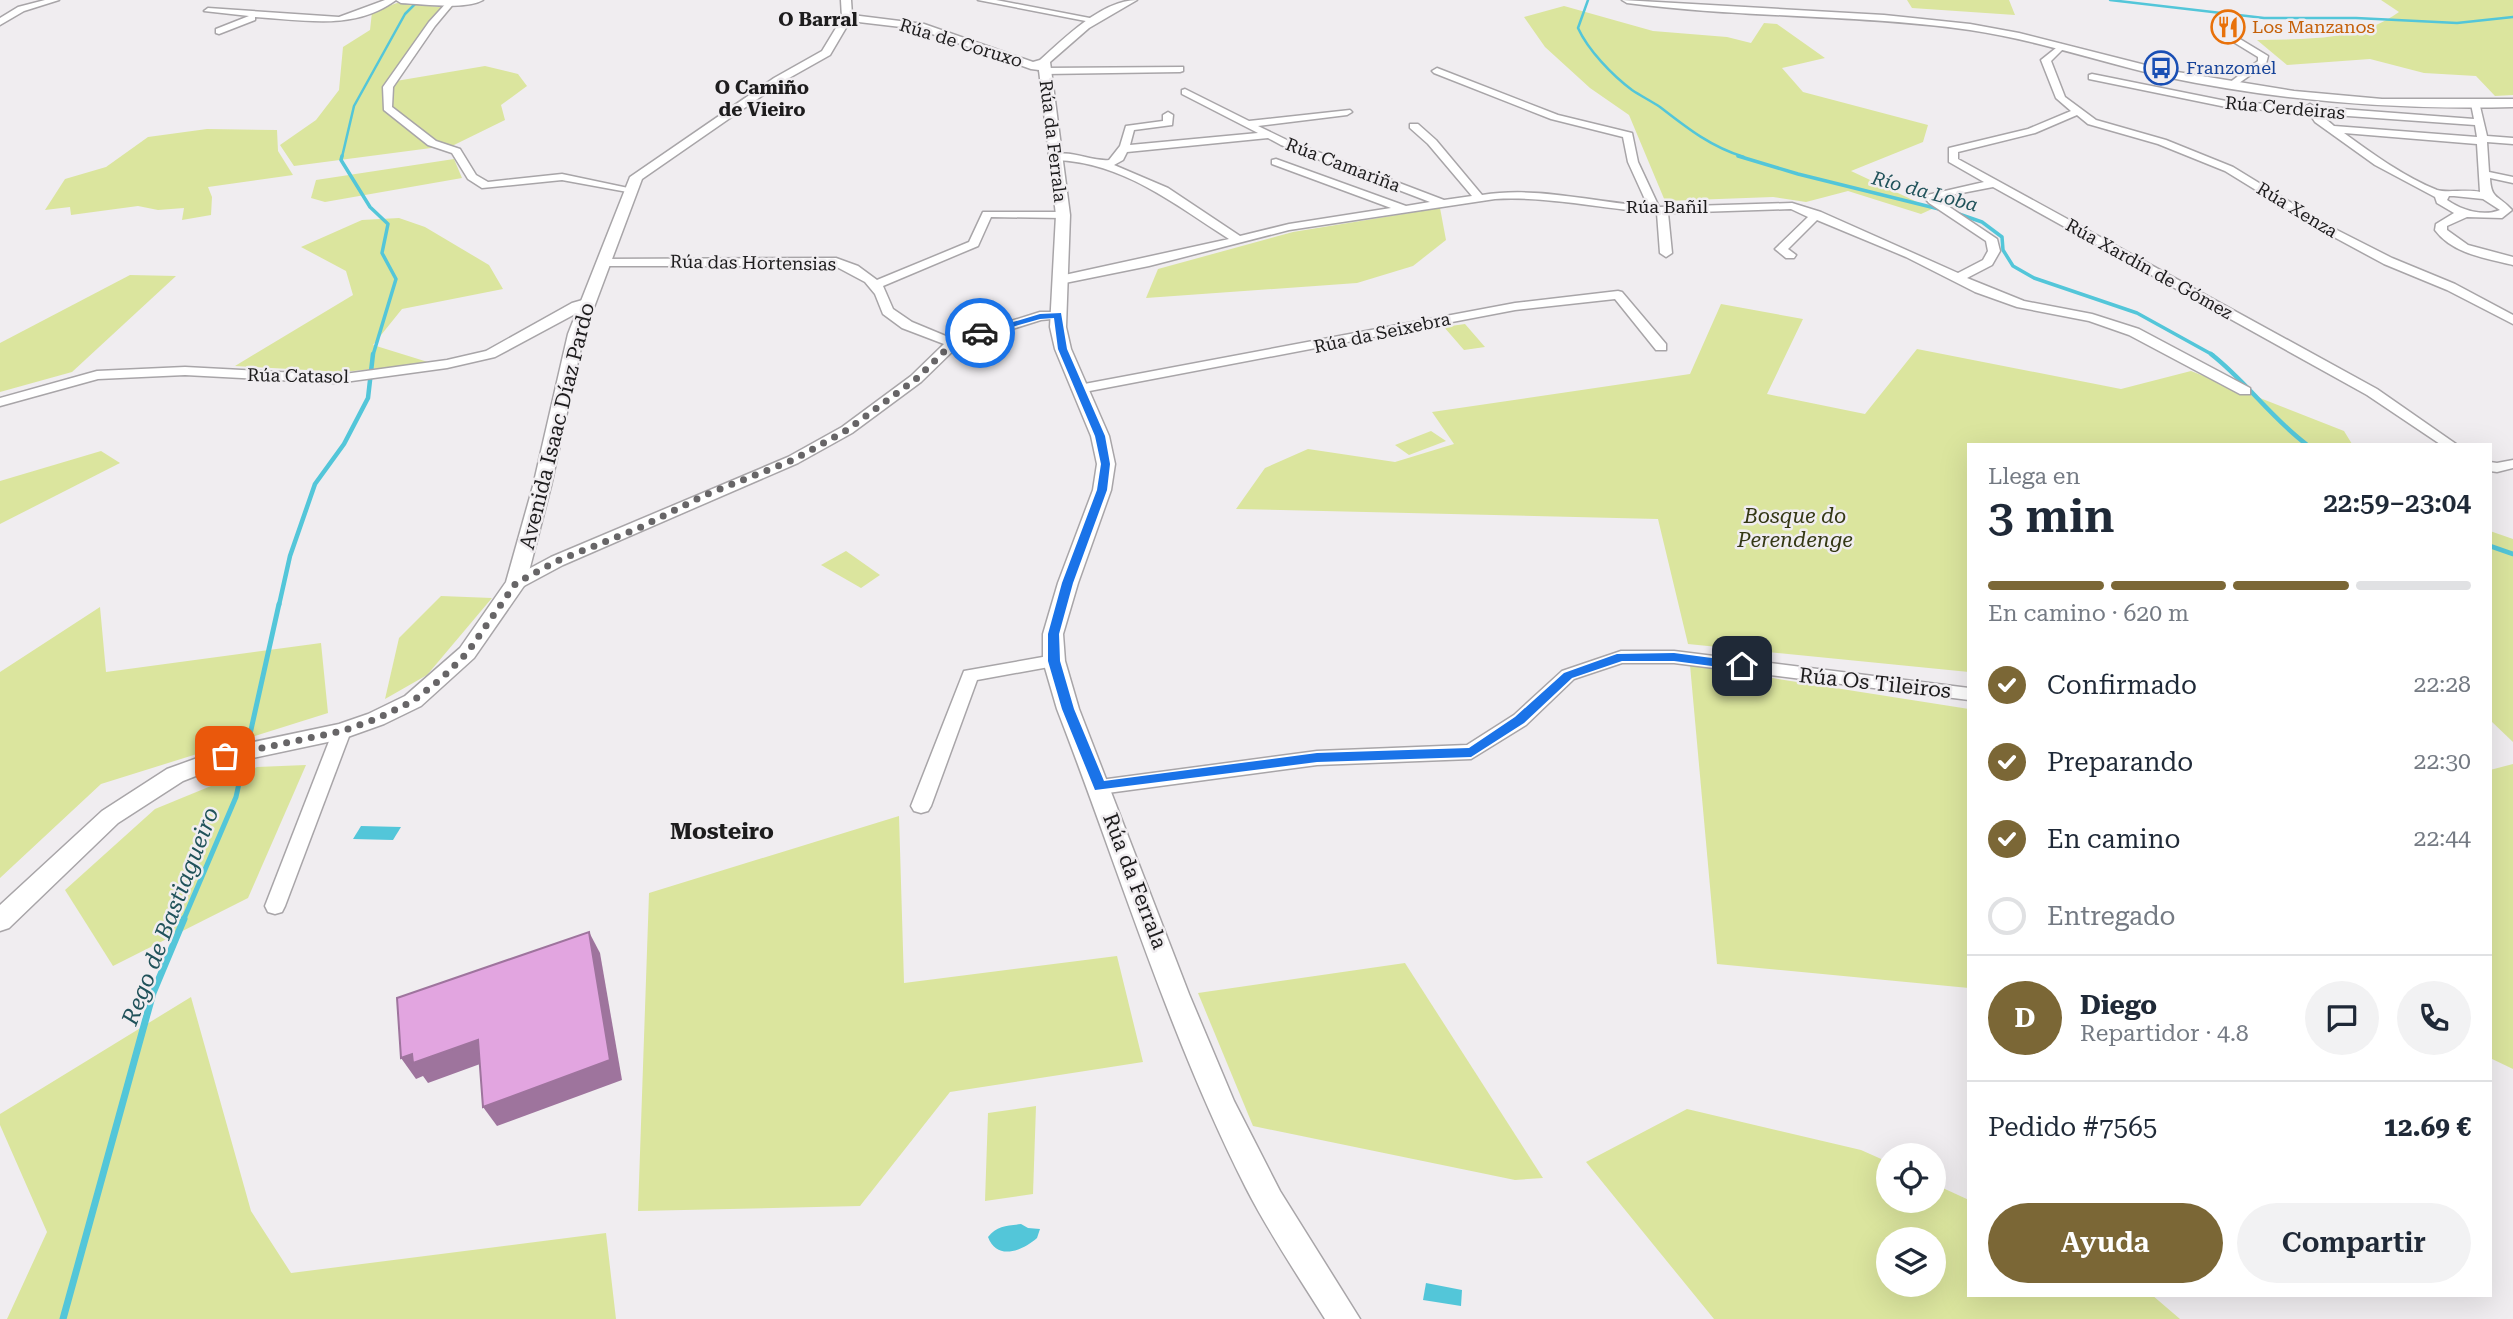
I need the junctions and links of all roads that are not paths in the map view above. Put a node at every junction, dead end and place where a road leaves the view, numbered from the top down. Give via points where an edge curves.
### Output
1 (55, 0) edge
2 (392, 0) edge
3 (401, 0) edge
4 (478, 0) edge
5 (986, 0) edge
6 (1132, 0) edge
7 (1627, 0) edge
8 (451, 2) junction
9 (846, 9) edge
10 (208, 11) dead end
11 (256, 16) junction
12 (1096, 20) junction
13 (0, 22) edge
14 (219, 31) dead end
15 (2225, 33) dead end
16 (2061, 47) junction
17 (1041, 66) junction
18 (1180, 69) dead end
19 (1437, 71) dead end
20 (2092, 77) dead end
21 (2232, 85) junction
22 (1185, 92) dead end
23 (2303, 94) junction
24 (2513, 103) edge
25 (2476, 104) junction
26 (2312, 111) junction
27 (1347, 112) dead end
28 (2076, 112) junction
29 (1168, 114) dead end
30 (2479, 122) junction
31 (1246, 124) junction
32 (1414, 126) dead end
33 (2332, 130) junction
34 (1268, 135) junction
35 (2513, 141) edge
36 (2481, 143) junction
37 (1126, 149) junction
38 (1055, 157) junction
39 (1276, 162) dead end
40 (1104, 164) junction
41 (2485, 174) junction
42 (2513, 180) edge
43 (1995, 183) junction
44 (629, 191) junction
45 (2445, 194) junction
46 (2486, 194) junction
47 (1479, 198) junction
48 (1442, 203) junction
49 (1402, 209) junction
50 (1659, 210) junction
51 (2455, 212) junction
52 (1817, 214) junction
53 (2508, 214) edge
54 (1063, 215) junction
55 (1239, 240) junction
56 (1666, 253) dead end
57 (1790, 255) dead end
58 (2513, 261) edge
59 (603, 262) junction
60 (1958, 278) junction
61 (1060, 281) junction
62 (875, 285) junction
63 (586, 303) junction
64 (1058, 315) junction
65 (2513, 320) edge
66 (953, 343) junction
67 (1661, 347) dead end
68 (1079, 389) junction
69 (2245, 391) dead end
70 (0, 402) edge
71 (2447, 443) edge
72 (2513, 464) edge
73 (2492, 467) edge
74 (516, 583) junction
75 (1054, 661) junction
76 (1967, 694) edge
77 (342, 731) junction
78 (1100, 787) junction
79 (921, 806) dead end
80 (275, 906) dead end
81 (0, 922) edge
82 (1344, 1319) edge

1 - 13 street via 21,9
2 - 11 street via 339,20
3 - 8 street
4 - 8 street
5 - 12 street
6 - 12 street
7 - 16 street via 1711,10 1952,24
8 - 44 street via 388,88 387,108 432,143 456,151 472,177 486,186 562,177
9 - 17 street, Rúa de Coruxo via 920,26
9 - 44 street, Avenida Isaac Díaz Pardo via 833,45 825,53 636,177
10 - 11 street
11 - 14 street
12 - 17 street
15 - 21 street via 2263,56 2263,62
16 - 21 street
16 - 28 street via 2046,61 2061,98
17 - 18 street
17 - 38 street, Rúa da Ferrala
19 - 50 street via 1562,120 1628,135 1633,162
20 - 26 street, Rúa Cerdeiras via 2226,104
21 - 23 street
22 - 31 street, Rúa Camariña
23 - 25 street
23 - 26 street
24 - 25 street
25 - 30 street
26 - 30 street, Rúa Cerdeiras
26 - 33 street
27 - 31 street, Rúa Camariña
28 - 43 street, Rúa Xardín de Gómez via 2031,131 1953,150 1953,160
28 - 65 street, Rúa Xenza via 2092,122 2162,142 2229,169 2325,228
29 - 37 street via 1168,123 1130,128
30 - 36 street
31 - 34 street, Rúa Camariña
32 - 47 street
33 - 36 street
33 - 45 street via 2379,163
34 - 37 street
34 - 48 street, Rúa Camariña
35 - 36 street
36 - 41 street
37 - 40 street via 1115,162
38 - 40 street
38 - 54 street, Rúa da Ferrala
39 - 49 street
40 - 55 street via 1164,190
41 - 42 street
41 - 46 street
43 - 60 street via 1929,196 1991,239 1994,251 1988,262
43 - 71 street, Rúa Xardín de Gómez via 2350,380
44 - 59 street, Avenida Isaac Díaz Pardo
45 - 46 street
45 - 51 street via 2444,203
46 - 53 street
47 - 48 street, Rúa Bañil
47 - 50 street, Rúa Bañil via 1525,194
48 - 49 street, Rúa Bañil
49 - 55 street, Rúa Bañil
50 - 52 street, Rúa Bañil via 1774,204
50 - 56 street
51 - 53 street
51 - 58 street via 2442,224 2443,235
52 - 57 street via 1781,249
52 - 60 street, Rúa Bañil
54 - 61 street, Rúa da Ferrala
54 - 62 street, Rúa da Ferrala via 987,214 974,244
55 - 61 street, Rúa Bañil
59 - 62 street, Rúa das Hortensias via 836,262 851,265
59 - 63 street, Avenida Isaac Díaz Pardo
60 - 69 street, Rúa Bañil via 2021,304 2092,318 2133,332
61 - 64 street, Rúa da Ferrala
62 - 66 street, Rúa das Hortensias via 886,300 887,312 907,326
63 - 70 street, Rúa Catasol via 490,354 447,364 337,379 184,371 97,375
63 - 74 street, Avenida Isaac Díaz Pardo
64 - 66 street
64 - 68 street, Rúa da Ferrala via 1063,349
66 - 74 street via 916,379 847,430 793,460 705,495
67 - 68 street, Rúa da Seixebra via 1618,295 1558,298
68 - 75 street, Rúa da Ferrala via 1100,436 1106,464 1102,490 1053,634
72 - 73 street
74 - 77 street, Avenida Isaac Díaz Pardo via 467,653 442,678 413,701
75 - 78 street, Rúa da Ferrala
75 - 79 street via 970,675
76 - 78 street, Rúa Os Tileiros via 1674,657 1621,657 1568,675 1520,720 1471,752 1317,758
77 - 80 street
77 - 81 street, Avenida Isaac Díaz Pardo via 225,756 175,775 110,817
78 - 82 street, Rúa da Ferrala via 1189,1026 1246,1158

